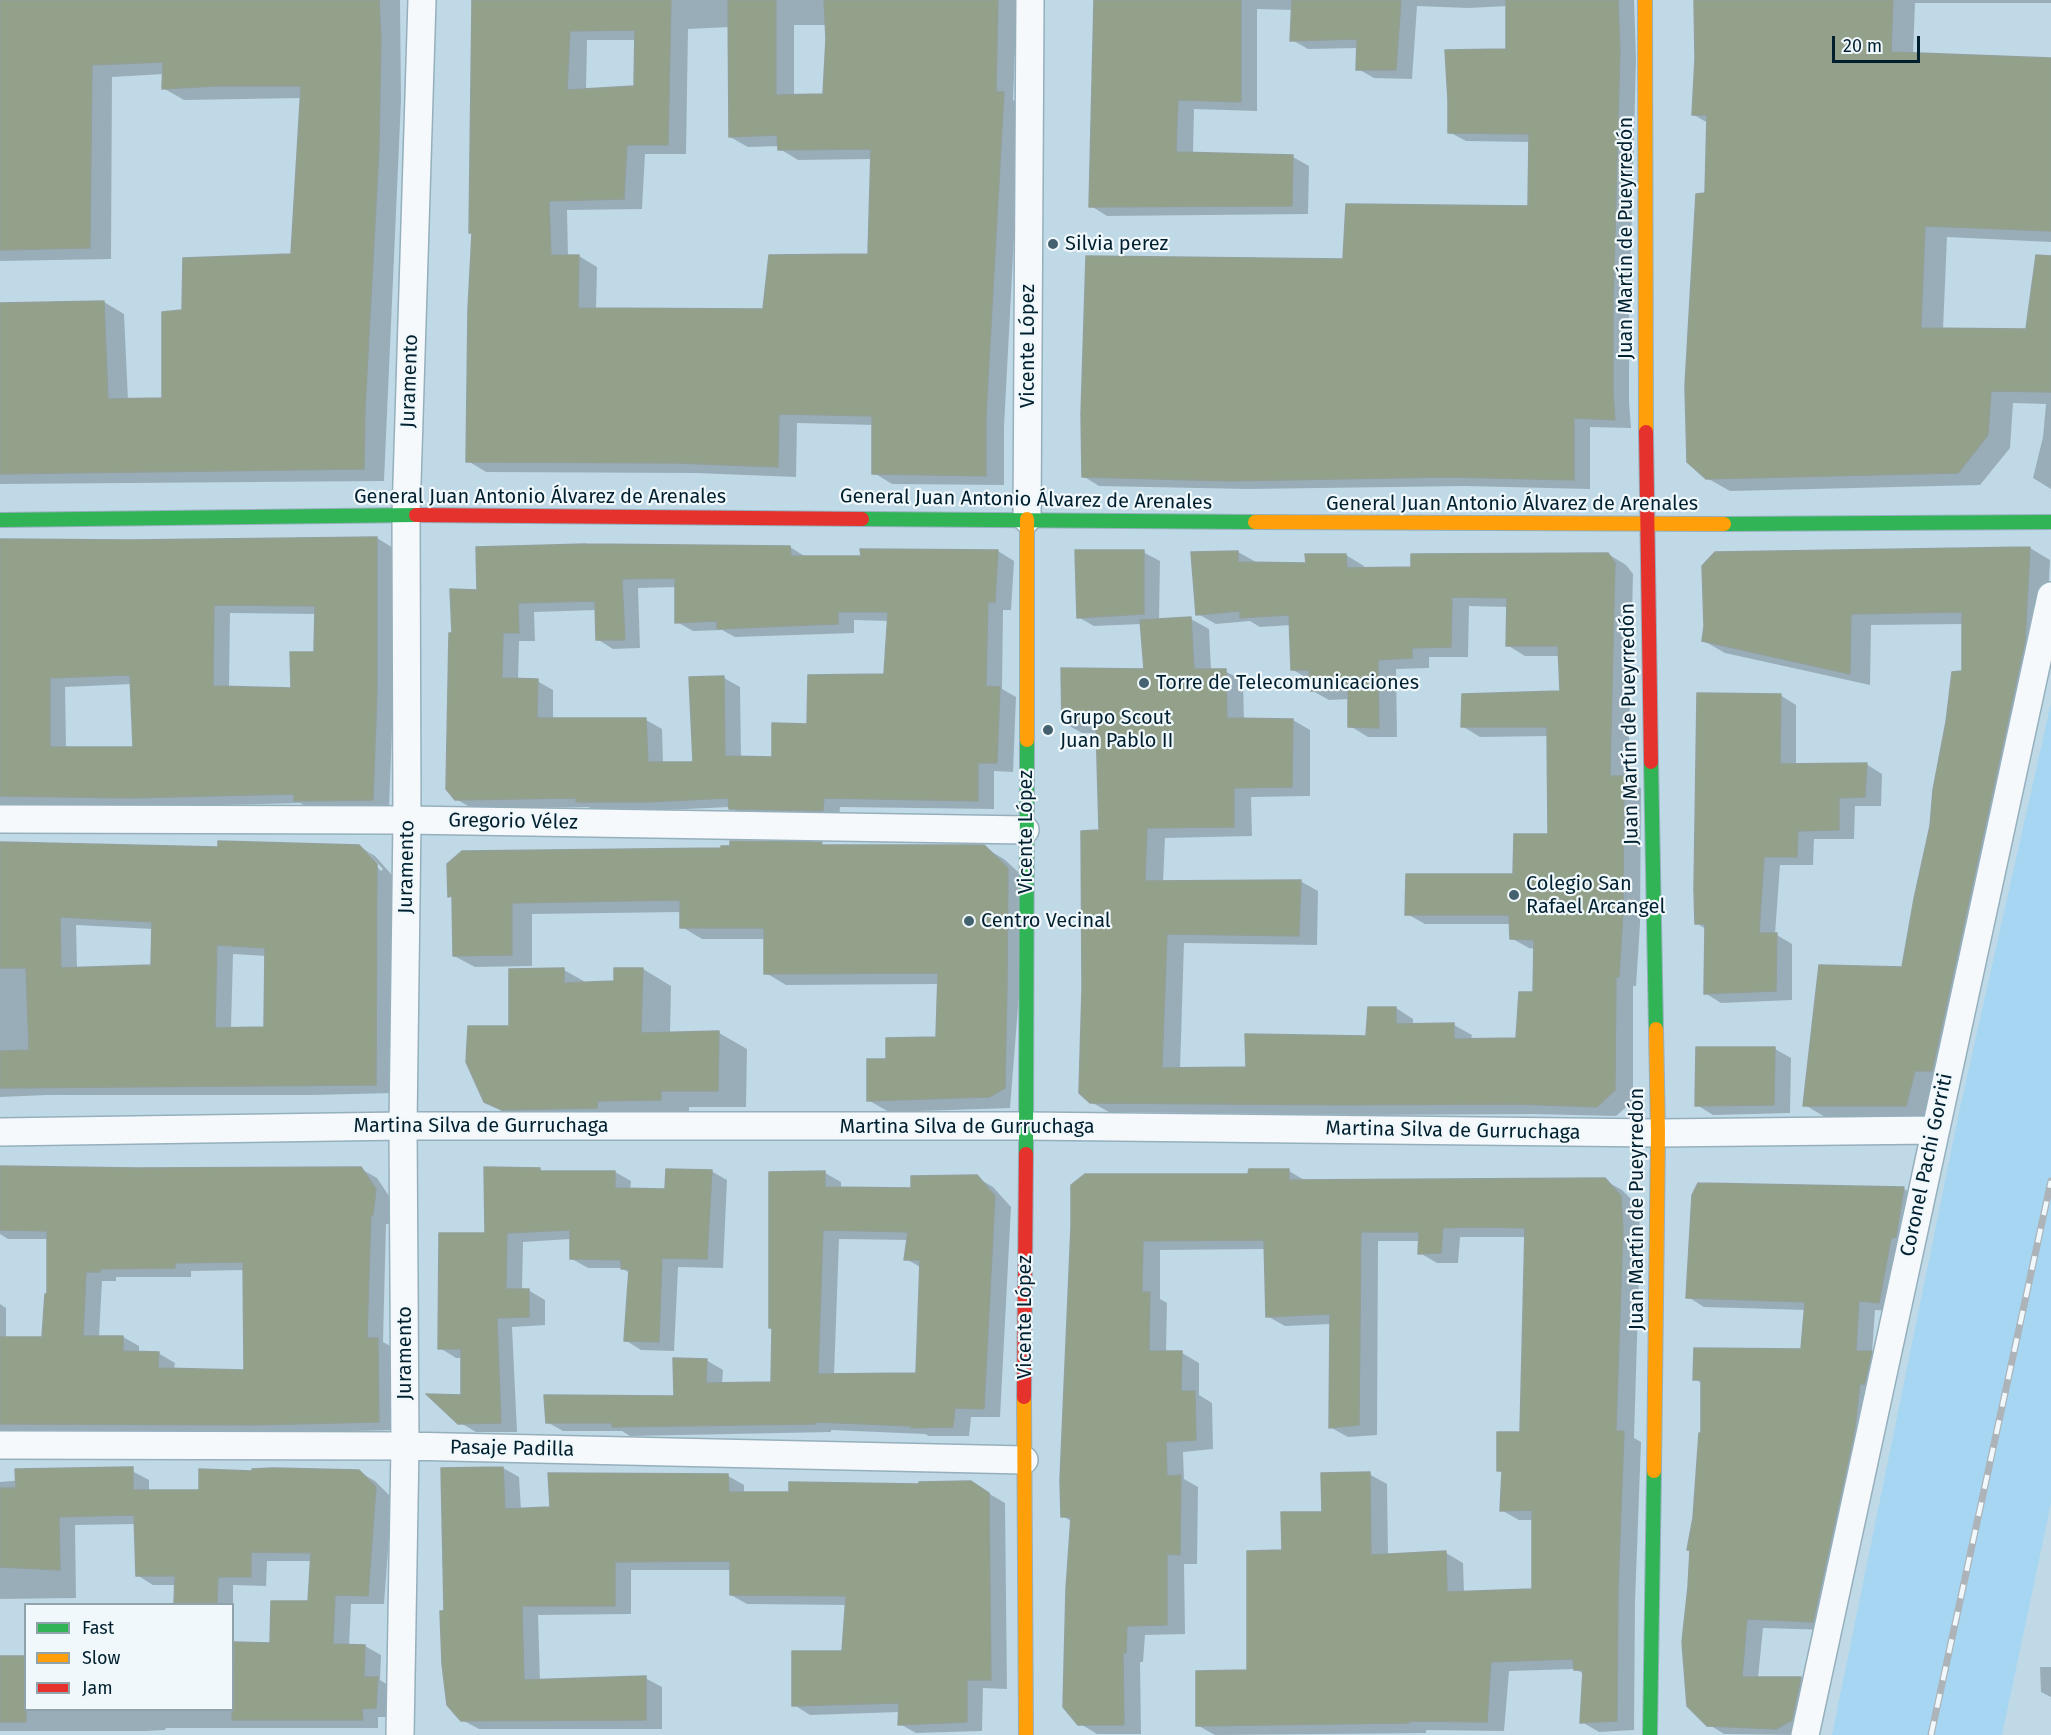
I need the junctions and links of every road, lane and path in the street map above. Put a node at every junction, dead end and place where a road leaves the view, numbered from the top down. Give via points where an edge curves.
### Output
1 (422, 0) edge
2 (1030, 0) edge
3 (1646, 0) edge
4 (406, 515) junction
5 (0, 519) edge
6 (1027, 519) junction
7 (2051, 522) edge
8 (1646, 525) junction
9 (2051, 596) edge
10 (0, 819) edge
11 (408, 820) junction
12 (1025, 830) junction
13 (403, 1126) junction
14 (1026, 1126) junction
15 (1935, 1130) junction
16 (0, 1132) edge
17 (1658, 1133) junction
18 (0, 1445) edge
19 (405, 1446) junction
20 (1023, 1460) junction
21 (400, 1735) edge
22 (1026, 1735) edge
23 (1650, 1735) edge
24 (1805, 1735) edge

1 - 4 street, Juramento
2 - 6 street, Vicente López
3 - 8 street, Juan Martín de Pueyrredón
4 - 5 street, General Juan Antonio Álvarez de Arenales
4 - 6 street, General Juan Antonio Álvarez de Arenales
4 - 11 street, Juramento
6 - 8 street, General Juan Antonio Álvarez de Arenales
6 - 12 street, Vicente López
7 - 8 street, General Juan Antonio Álvarez de Arenales
8 - 17 street, Juan Martín de Pueyrredón
9 - 15 street, Coronel Pachi Gorriti
10 - 11 street, Gregorio Vélez
11 - 12 street, Gregorio Vélez
11 - 13 street, Juramento
12 - 14 street, Vicente López
13 - 14 street, Martina Silva de Gurruchaga
13 - 16 street, Martina Silva de Gurruchaga
13 - 19 street, Juramento
14 - 17 street, Martina Silva de Gurruchaga
14 - 20 street, Vicente López
15 - 17 street, Martina Silva de Gurruchaga
15 - 24 street, Coronel Pachi Gorriti
17 - 23 street, Juan Martín de Pueyrredón
18 - 19 street, Pasaje Padilla
19 - 20 street, Pasaje Padilla
19 - 21 street, Juramento
20 - 22 street, Vicente López

